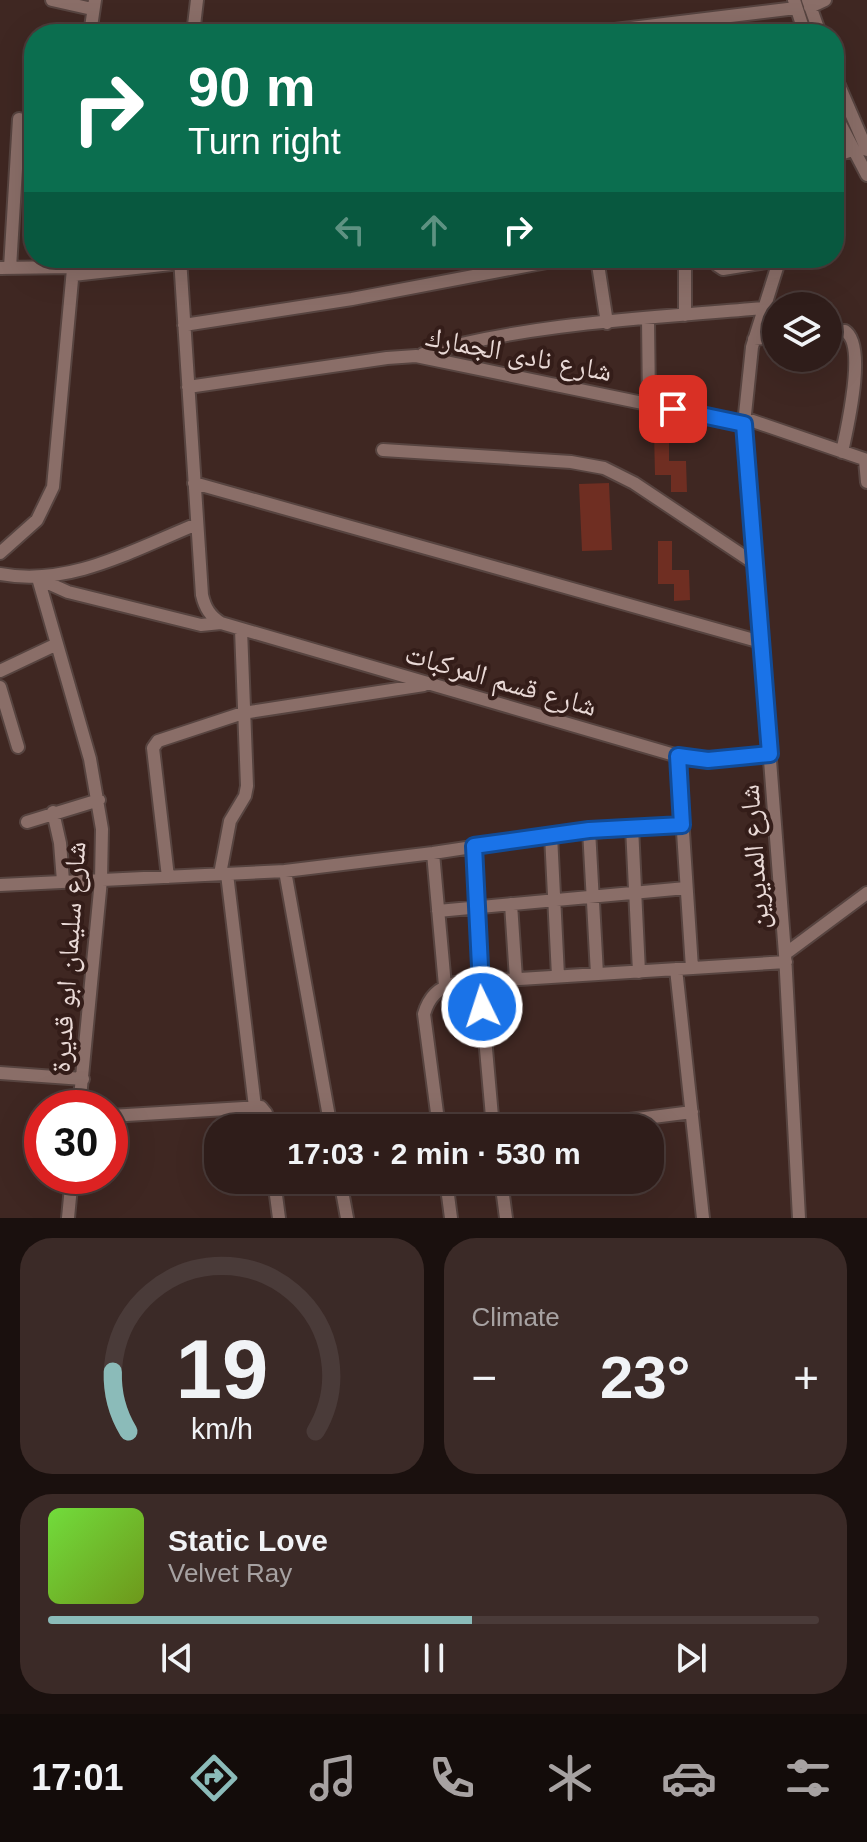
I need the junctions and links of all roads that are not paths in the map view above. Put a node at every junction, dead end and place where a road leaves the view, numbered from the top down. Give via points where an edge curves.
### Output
1 (52, 0) edge
2 (197, 0) edge
3 (825, 0) edge
4 (802, 4) edge
5 (94, 5) edge
6 (194, 24) edge
7 (655, 24) edge
8 (804, 24) edge
9 (814, 24) edge
10 (844, 97) edge
11 (19, 119) dead end
12 (844, 133) edge
13 (852, 150) junction
14 (867, 150) edge
15 (844, 153) edge
16 (867, 175) edge
17 (5, 268) edge
18 (73, 268) edge
19 (180, 268) edge
20 (515, 268) edge
21 (599, 268) edge
22 (685, 268) edge
23 (776, 268) edge
24 (768, 292) edge
25 (762, 308) edge
26 (762, 311) edge
27 (685, 315) junction
28 (648, 319) junction
29 (607, 323) junction
30 (184, 325) junction
31 (842, 331) edge
32 (762, 338) edge
33 (754, 339) junction
34 (416, 356) junction
35 (188, 387) junction
36 (649, 404) junction
37 (744, 421) junction
38 (383, 450) dead end
39 (842, 452) junction
40 (866, 460) edge
41 (867, 482) edge
42 (194, 483) junction
43 (197, 524) junction
44 (0, 553) edge
45 (754, 563) junction
46 (0, 574) edge
47 (38, 578) junction
48 (221, 623) junction
49 (241, 629) junction
50 (761, 642) junction
51 (57, 644) junction
52 (0, 670) edge
53 (431, 684) junction
54 (0, 687) edge
55 (243, 713) junction
56 (18, 747) dead end
57 (770, 754) junction
58 (678, 756) junction
59 (99, 800) junction
60 (53, 812) junction
61 (27, 822) dead end
62 (682, 825) junction
63 (632, 827) junction
64 (589, 830) junction
65 (551, 835) junction
66 (474, 846) junction
67 (433, 853) junction
68 (285, 871) junction
69 (224, 874) junction
70 (168, 877) junction
71 (101, 880) junction
72 (63, 881) junction
73 (0, 885) edge
74 (686, 888) junction
75 (635, 893) junction
76 (867, 893) edge
77 (592, 897) junction
78 (555, 900) junction
79 (511, 904) junction
80 (476, 907) junction
81 (438, 911) junction
82 (785, 958) junction
83 (692, 968) junction
84 (676, 969) junction
85 (639, 972) junction
86 (597, 974) junction
87 (558, 976) junction
88 (516, 979) junction
89 (480, 981) junction
90 (445, 986) junction
91 (0, 1073) edge
92 (83, 1079) junction
93 (81, 1090) edge
94 (255, 1107) junction
95 (692, 1112) junction
96 (265, 1114) edge
97 (328, 1114) edge
98 (437, 1114) edge
99 (492, 1114) edge
100 (128, 1115) edge
101 (664, 1116) edge
102 (70, 1194) edge
103 (276, 1194) edge
104 (343, 1194) edge
105 (448, 1194) edge
106 (503, 1194) edge
107 (68, 1218) edge
108 (279, 1218) edge
109 (347, 1218) edge
110 (451, 1218) edge
111 (506, 1218) edge
112 (703, 1218) edge
113 (799, 1218) edge

1 - 5 street
2 - 6 street
3 - 4 street
4 - 7 street
4 - 8 street
4 - 9 street
10 - 14 street
11 - 17 street
12 - 13 street
13 - 15 street
13 - 16 street
18 - 44 street via 53,487 37,520
19 - 30 street
20 - 30 street
21 - 29 street
22 - 27 street
23 - 24 street, شارع المديرين
25 - 27 street
26 - 33 street, شارع المديرين
27 - 28 street
28 - 29 street
28 - 36 street
29 - 34 street via 491,338
30 - 35 street
31 - 39 street via 852,337 855,376
32 - 33 street
33 - 37 street, شارع المديرين
34 - 35 street, شارع نادى الجمارك
34 - 36 street, شارع نادى الجمارك
35 - 42 street
36 - 37 street, شارع نادى الجمارك
37 - 39 street, شارع نادى الجمارك
37 - 45 street, شارع المديرين
38 - 45 street via 604,468
39 - 40 street, شارع نادى الجمارك
40 - 41 street
42 - 43 street
42 - 50 street
43 - 47 street via 86,569
43 - 48 street via 204,604
45 - 50 street, شارع المديرين
46 - 47 street
47 - 48 street, شارع قسم المركبات via 68,592 201,625
47 - 51 street, شارع سليمان ابو قديرة
48 - 49 street, شارع قسم المركبات
49 - 53 street, شارع قسم المركبات
49 - 55 street
50 - 57 street, شارع المديرين
51 - 52 street
51 - 59 street, شارع سليمان ابو قديرة
53 - 55 street
53 - 58 street, شارع قسم المركبات
54 - 56 street
55 - 69 street via 247,786 230,821
55 - 70 street via 158,741 153,748
57 - 58 street, شارع قسم المركبات via 708,760
57 - 82 street, شارع المديرين
58 - 62 street
59 - 60 street
59 - 71 street, شارع سليمان ابو قديرة
60 - 61 street
60 - 72 street
62 - 63 street
62 - 74 street
63 - 64 street
63 - 75 street
64 - 65 street
64 - 77 street
65 - 66 street
65 - 78 street
66 - 67 street
66 - 80 street
67 - 68 street
67 - 81 street
68 - 69 street
68 - 97 street
69 - 70 street
69 - 94 street
70 - 71 street
71 - 72 street
71 - 92 street, شارع سليمان ابو قديرة
72 - 73 street
74 - 75 street
74 - 83 street
75 - 77 street
75 - 85 street
76 - 82 street
77 - 78 street
77 - 86 street
78 - 79 street
78 - 87 street
79 - 80 street
79 - 88 street
80 - 81 street
80 - 89 street
81 - 90 street
82 - 83 street
82 - 113 street, شارع المديرين
83 - 84 street
84 - 85 street
84 - 95 street
85 - 86 street
86 - 87 street
87 - 88 street
88 - 89 street
89 - 90 street
89 - 99 street
90 - 98 street via 424,1014
91 - 92 street
92 - 93 street, شارع سليمان ابو قديرة
94 - 96 street
94 - 100 street
95 - 101 street
95 - 112 street
102 - 107 street
103 - 108 street
104 - 109 street
105 - 110 street
106 - 111 street

